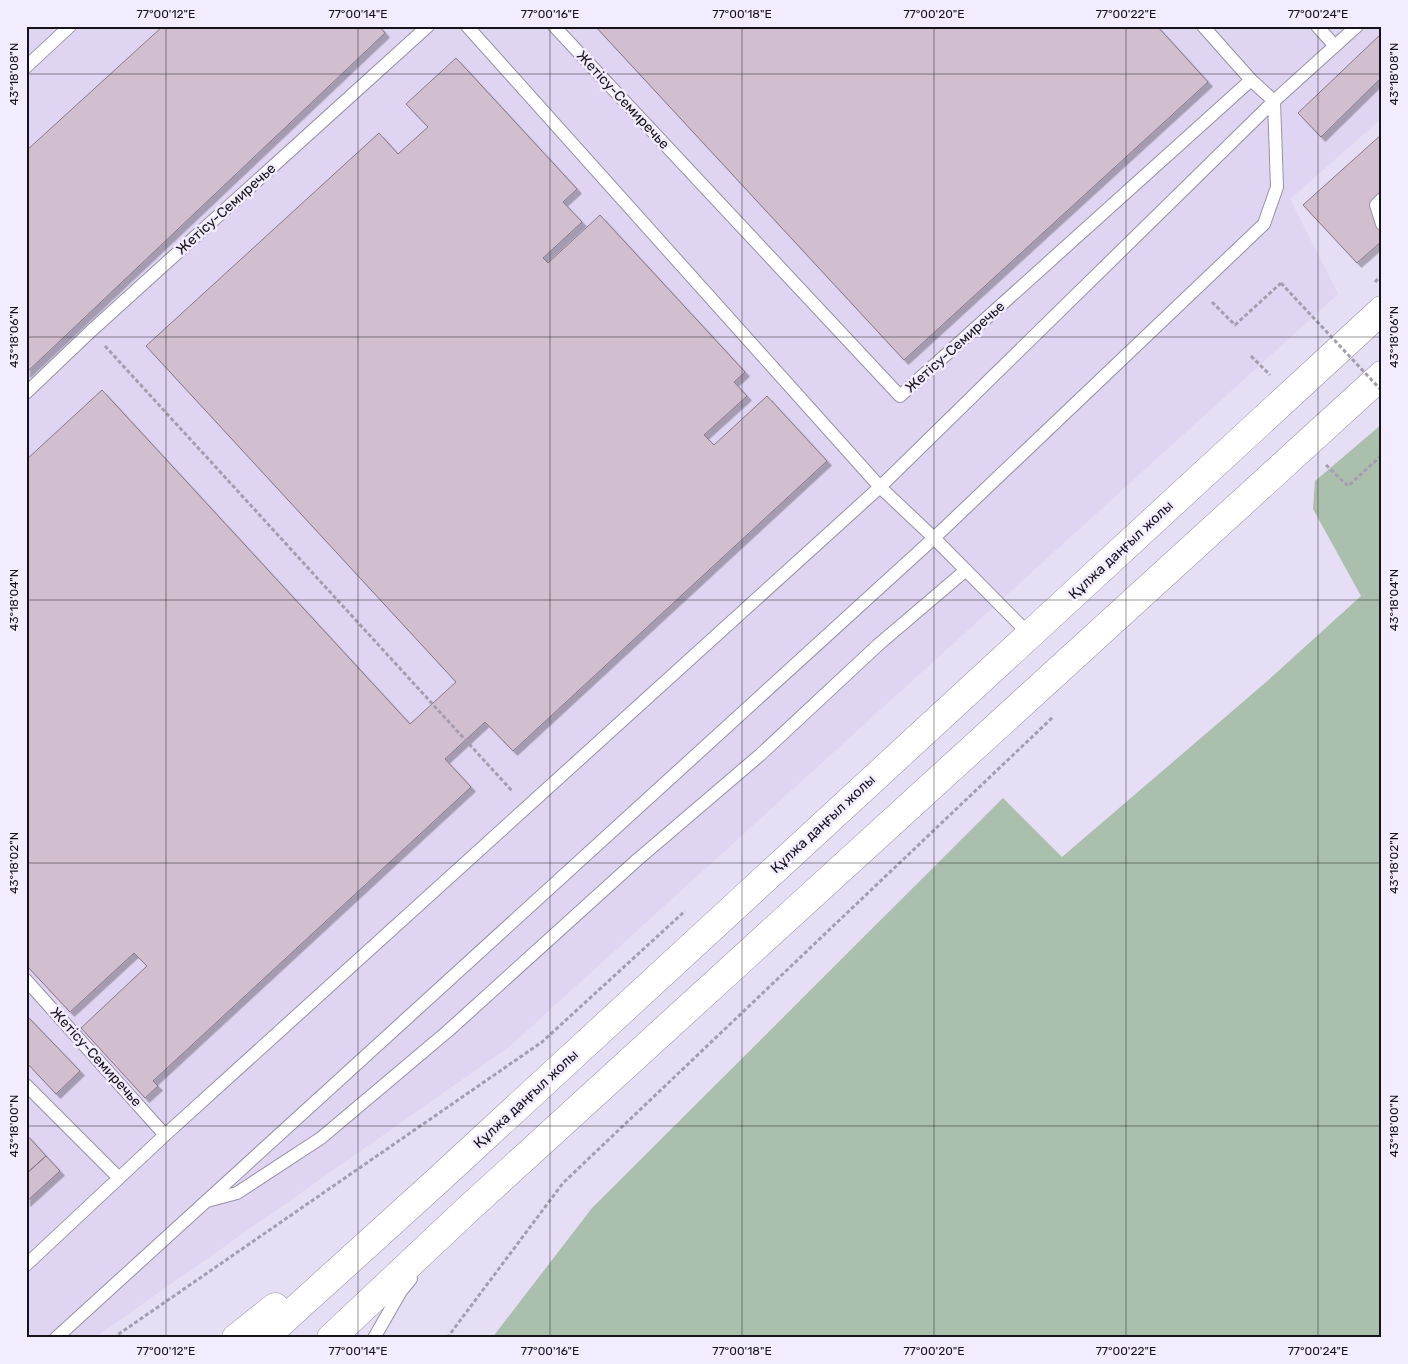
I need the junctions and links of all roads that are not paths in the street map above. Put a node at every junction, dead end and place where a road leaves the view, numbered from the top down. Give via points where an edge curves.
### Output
1 (70, 26) edge
2 (428, 26) edge
3 (467, 26) edge
4 (554, 26) edge
5 (1203, 26) edge
6 (1317, 26) edge
7 (1357, 26) edge
8 (1335, 46) junction
9 (26, 67) edge
10 (1251, 80) junction
11 (1274, 101) junction
12 (1382, 200) edge
13 (1382, 224) edge
14 (1382, 310) edge
15 (1382, 375) edge
16 (26, 393) edge
17 (880, 487) junction
18 (934, 538) junction
19 (966, 570) junction
20 (1029, 634) junction
21 (26, 980) edge
22 (26, 1085) edge
23 (165, 1135) junction
24 (119, 1178) junction
25 (436, 1182) junction
26 (205, 1202) junction
27 (467, 1210) junction
28 (26, 1265) edge
29 (56, 1338) edge
30 (236, 1338) edge
31 (264, 1338) edge
32 (331, 1338) edge
33 (374, 1338) edge

1 - 9 lane
2 - 16 lane, Жетісу-Семиречье
3 - 17 lane
4 - 10 lane, Жетісу-Семиречье via 900,396
5 - 10 lane
6 - 8 lane
7 - 8 lane
8 - 11 lane
10 - 11 lane
11 - 17 lane
11 - 18 lane via 1277,187 1264,224
12 - 13 lane via 1376,205
14 - 20 main road, Құлжа даңғыл жолы
15 - 27 main road
17 - 18 lane
17 - 23 lane
18 - 19 lane
18 - 26 lane
19 - 20 lane
19 - 26 lane via 448,1031 321,1138 237,1193
20 - 25 main road, Құлжа даңғыл жолы
21 - 23 lane, Жетісу-Семиречье
22 - 24 lane
23 - 24 lane
24 - 28 lane
25 - 30 main road
25 - 31 main road, Құлжа даңғыл жолы
26 - 29 lane
27 - 32 main road
27 - 33 lane via 401,1291

